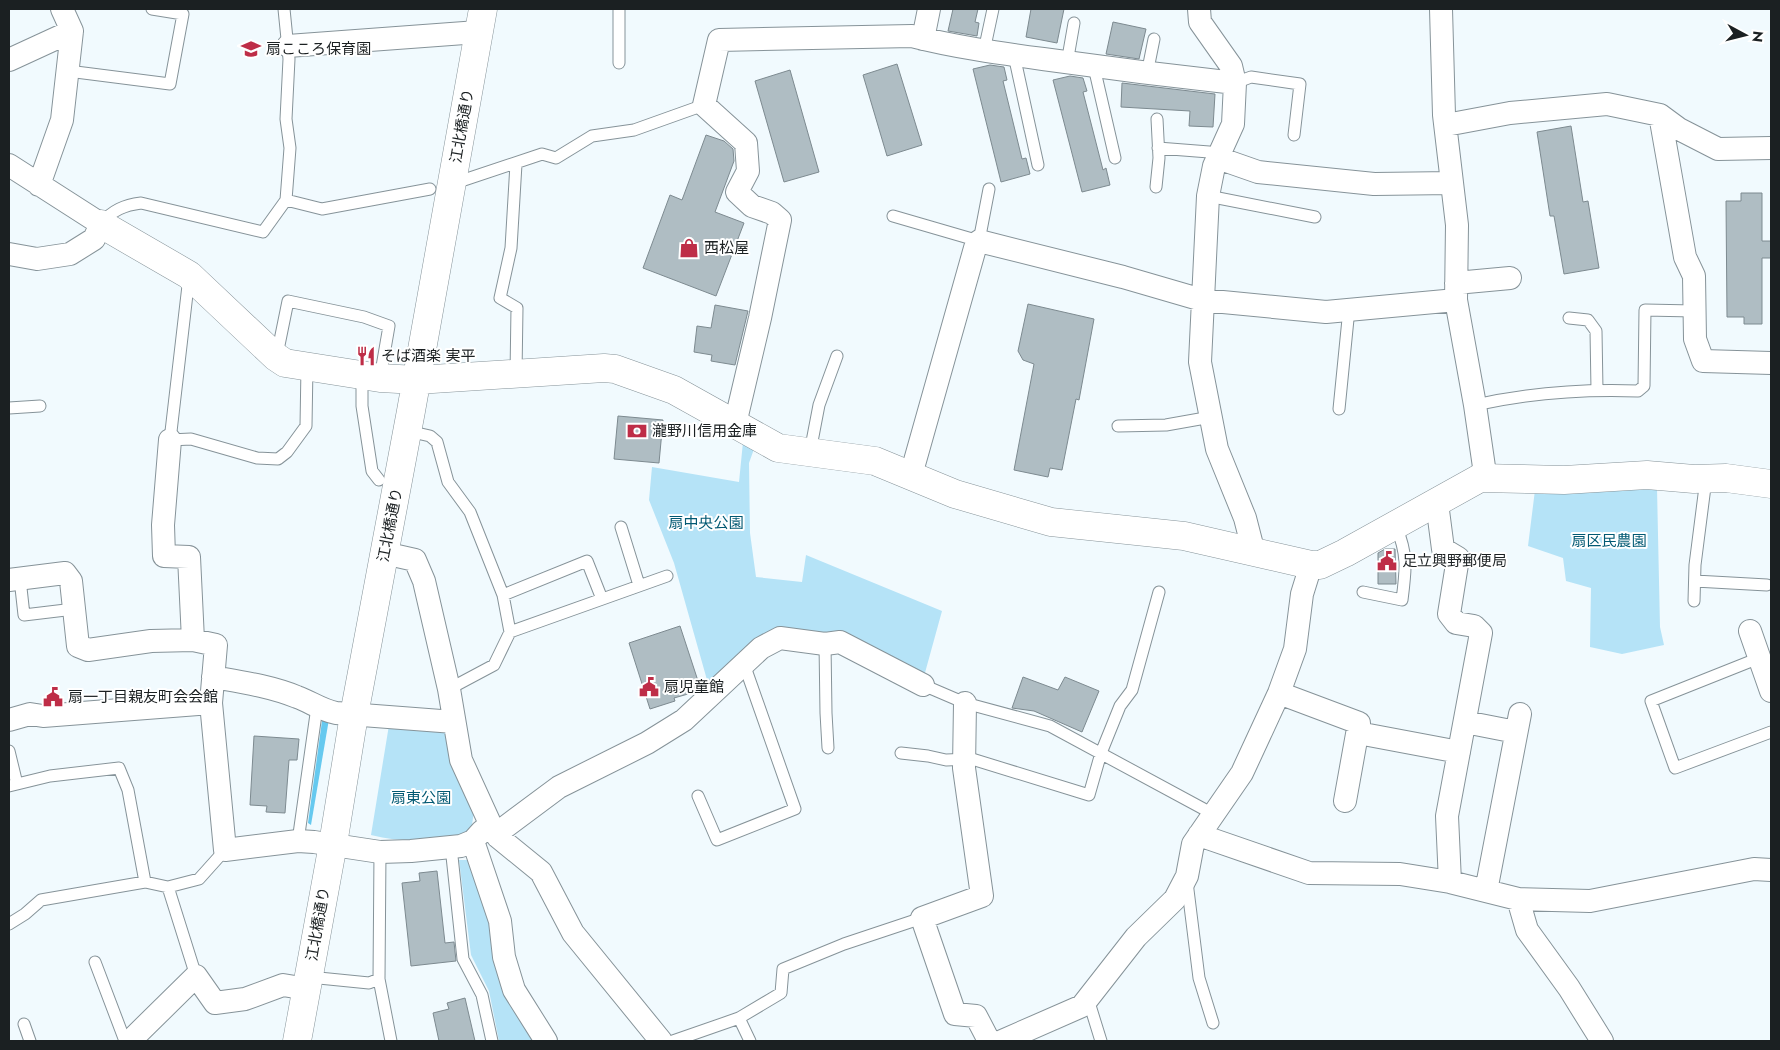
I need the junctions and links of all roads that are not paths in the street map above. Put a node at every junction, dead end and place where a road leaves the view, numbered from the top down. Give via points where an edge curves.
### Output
1 (62, 9) edge
2 (152, 9) edge
3 (284, 9) edge
4 (619, 9) edge
5 (929, 9) edge
6 (993, 9) edge
7 (1199, 9) edge
8 (1441, 9) edge
9 (480, 20) edge
10 (1074, 23) dead end
11 (72, 32) junction
12 (923, 39) junction
13 (1154, 39) dead end
14 (288, 46) junction
15 (984, 51) junction
16 (1014, 55) junction
17 (9, 60) edge
18 (619, 63) dead end
19 (1067, 63) junction
20 (1094, 66) junction
21 (68, 71) junction
22 (1147, 74) junction
23 (1235, 83) junction
24 (704, 105) junction
25 (1660, 115) junction
26 (1157, 119) dead end
27 (1446, 124) junction
28 (1294, 135) dead end
29 (1158, 148) junction
30 (1771, 148) edge
31 (1115, 158) dead end
32 (1218, 158) junction
33 (516, 164) junction
34 (9, 165) edge
35 (1038, 165) dead end
36 (1452, 183) junction
37 (39, 185) junction
38 (441, 186) junction
39 (1156, 187) dead end
40 (989, 188) dead end
41 (1208, 196) junction
42 (286, 200) junction
43 (893, 216) dead end
44 (1315, 217) dead end
45 (101, 224) junction
46 (979, 241) junction
47 (9, 254) edge
48 (189, 275) junction
49 (1510, 278) dead end
50 (1456, 292) junction
51 (1202, 300) junction
52 (1349, 309) junction
53 (1694, 311) junction
54 (1569, 318) dead end
55 (837, 356) dead end
56 (276, 357) junction
57 (1771, 363) edge
58 (306, 366) junction
59 (516, 374) junction
60 (371, 376) junction
61 (417, 380) junction
62 (1597, 390) junction
63 (1475, 405) junction
64 (40, 406) dead end
65 (9, 408) edge
66 (1339, 409) dead end
67 (1211, 417) junction
68 (735, 424) junction
69 (1118, 426) dead end
70 (408, 431) junction
71 (170, 440) junction
72 (810, 452) junction
73 (911, 475) junction
74 (1489, 478) junction
75 (1706, 479) junction
76 (378, 480) dead end
77 (1771, 484) edge
78 (1437, 503) junction
79 (1396, 526) junction
80 (620, 527) dead end
81 (384, 553) junction
82 (1254, 553) junction
83 (1311, 565) junction
84 (667, 576) dead end
85 (14, 579) edge
86 (1695, 581) junction
87 (640, 585) junction
88 (1766, 585) dead end
89 (1159, 592) dead end
90 (1363, 592) dead end
91 (503, 595) junction
92 (602, 598) junction
93 (1694, 601) dead end
94 (74, 609) junction
95 (1750, 631) dead end
96 (510, 632) junction
97 (193, 640) junction
98 (825, 644) junction
99 (744, 664) junction
100 (1764, 664) edge
101 (213, 676) junction
102 (923, 685) joint
103 (448, 689) junction
104 (1771, 691) edge
105 (1279, 693) junction
106 (211, 703) junction
107 (965, 703) junction
108 (317, 707) junction
109 (354, 715) junction
110 (9, 720) edge
111 (454, 722) junction
112 (1465, 722) junction
113 (1771, 732) edge
114 (1358, 733) junction
115 (828, 748) dead end
116 (9, 751) edge
117 (1459, 752) junction
118 (1101, 753) junction
119 (901, 754) dead end
120 (964, 760) junction
121 (13, 785) edge
122 (698, 796) dead end
123 (1345, 801) dead end
124 (1213, 814) junction
125 (493, 830) junction
126 (1199, 834) junction
127 (298, 841) junction
128 (473, 841) junction
129 (333, 844) junction
130 (451, 847) junction
131 (225, 850) junction
132 (380, 852) junction
133 (1771, 870) edge
134 (1187, 876) junction
135 (145, 882) junction
136 (1450, 882) junction
137 (168, 887) junction
138 (1486, 891) junction
139 (1518, 900) junction
140 (922, 918) junction
141 (9, 924) edge
142 (95, 962) dead end
143 (196, 976) junction
144 (379, 979) junction
145 (308, 983) junction
146 (1088, 999) junction
147 (740, 1018) junction
148 (1213, 1022) dead end
149 (24, 1024) dead end
150 (30, 1041) edge
151 (125, 1041) edge
152 (130, 1041) edge
153 (297, 1041) edge
154 (391, 1041) edge
155 (492, 1041) edge
156 (546, 1041) edge
157 (661, 1041) edge
158 (673, 1041) edge
159 (750, 1041) edge
160 (992, 1041) edge
161 (1002, 1041) edge
162 (1101, 1041) edge
163 (1602, 1041) edge

1 - 11 street
2 - 21 lane via 183,14 170,84
3 - 14 lane
4 - 18 lane
5 - 12 street
6 - 15 lane
7 - 23 street via 1200,22 1231,66
8 - 27 street
9 - 14 street
9 - 38 street, 江北橋通り
10 - 19 lane
11 - 17 street
11 - 21 street
12 - 15 street
12 - 24 street via 912,36 719,40
13 - 22 lane
14 - 42 lane via 286,119 290,148
15 - 16 street
16 - 19 street
16 - 35 lane
19 - 20 street
20 - 22 street
20 - 31 lane
21 - 37 street via 62,120
22 - 23 street
23 - 28 lane via 1251,77 1300,84
23 - 32 street via 1233,124
24 - 33 lane via 634,130 592,136 556,158 542,154
24 - 68 street via 746,143 748,171 737,192 752,206 772,213 780,220
25 - 27 street via 1607,104 1510,113
25 - 30 street via 1718,149
25 - 53 street via 1685,258 1694,276
26 - 29 lane
27 - 36 street
29 - 32 lane via 1209,152
29 - 39 lane
32 - 36 street via 1258,172 1374,184
32 - 41 street
33 - 38 lane
33 - 59 lane via 511,248 500,298 517,308
34 - 37 street
36 - 50 street via 1457,225
37 - 45 street
38 - 42 lane via 322,209
38 - 61 street, 江北橋通り
40 - 46 lane
41 - 44 lane
41 - 51 street
42 - 45 lane via 263,232 142,204 118,209
43 - 46 lane
45 - 47 street via 94,239 70,254 37,259
45 - 48 street
46 - 51 street
46 - 73 street
48 - 56 street
48 - 71 lane
49 - 50 street
50 - 52 street
50 - 63 street
51 - 52 street via 1326,312
51 - 67 street via 1200,362
52 - 66 lane
53 - 57 street via 1695,339 1703,361
53 - 62 lane via 1645,310 1644,386 1638,391
54 - 62 lane via 1588,320 1596,331
55 - 72 lane via 819,405
56 - 58 street via 286,363
56 - 60 lane via 288,301 364,317 389,326
58 - 60 street
58 - 71 lane via 306,426 278,459 257,458 191,439
59 - 61 street
59 - 68 street via 615,370 674,390
60 - 61 street
60 - 76 lane via 364,416 372,471
61 - 70 street, 江北橋通り
62 - 63 lane via 1548,393
63 - 74 street via 1484,467
64 - 65 lane
67 - 69 lane via 1166,425
67 - 82 street via 1217,449 1245,518
68 - 72 street via 778,448
70 - 81 street, 江北橋通り
70 - 91 lane via 430,436 437,442 448,482 470,512
71 - 97 street via 163,525 164,556 189,556
72 - 73 street via 875,461
73 - 82 street via 956,494 1051,522 1184,536
74 - 75 street via 1564,480 1646,475
74 - 78 street via 1475,480
75 - 77 street via 1726,478
75 - 86 lane
78 - 79 street
78 - 112 street via 1443,549 1458,558 1449,614 1456,623 1474,626 1481,633
79 - 83 street via 1320,565
79 - 90 lane via 1403,545 1406,571 1402,600
80 - 87 lane
81 - 103 street via 415,560 424,581
81 - 109 street, 江北橋通り
82 - 83 street
83 - 105 street via 1302,594 1295,649
84 - 87 lane
85 - 94 lane via 24,615
85 - 94 street via 65,573 71,581
86 - 88 lane
86 - 93 lane
87 - 92 lane
89 - 118 lane via 1132,690 1120,706
91 - 92 lane via 587,561
91 - 96 lane
92 - 96 lane
94 - 97 street via 78,646 88,650
95 - 100 street
96 - 103 lane via 494,665
97 - 101 street via 216,644
98 - 99 street via 780,638 761,648
98 - 102 street via 840,642
98 - 115 lane
99 - 122 lane via 794,809 717,840
99 - 125 street via 684,720 647,743 559,787 504,828
100 - 104 street
100 - 113 lane via 1651,701 1675,768
101 - 106 street
101 - 108 street via 297,697
102 - 107 lane
103 - 111 street
105 - 114 street via 1360,723
105 - 124 street via 1242,773
106 - 110 street via 43,716 30,714
106 - 131 street
107 - 118 lane via 1050,726
107 - 120 street
108 - 109 street
108 - 127 lane
109 - 111 street
109 - 129 street, 江北橋通り
111 - 125 street via 460,760
112 - 117 street
112 - 138 street via 1518,723
114 - 117 street
114 - 123 street
116 - 121 lane
117 - 136 street via 1447,816
118 - 120 lane via 1089,795 972,758
118 - 124 lane
119 - 120 lane
120 - 140 street via 982,896
121 - 135 lane via 50,776 119,768 128,790
124 - 126 street
125 - 128 street via 482,831
125 - 157 street via 541,872 574,933
126 - 134 street via 1193,844
126 - 136 street via 1309,872 1400,874
127 - 129 street
127 - 131 street
128 - 130 street
128 - 156 street via 500,921 504,957 514,990
129 - 132 street
129 - 145 street, 江北橋通り
130 - 132 street
130 - 155 lane via 463,959 482,995
131 - 137 lane via 199,879
132 - 144 lane
133 - 139 street via 1754,869 1590,901
134 - 146 street via 1176,899 1136,937
134 - 148 lane via 1199,978
135 - 137 lane
135 - 141 lane via 41,900
136 - 138 street
137 - 143 lane
138 - 139 street
139 - 163 street via 1527,930
140 - 147 lane via 844,944 784,969 780,993
140 - 160 street via 955,1014 976,1016
142 - 151 lane
143 - 145 street via 215,1003 245,999 284,985
143 - 152 street
144 - 145 lane via 369,983
144 - 154 lane
145 - 153 street, 江北橋通り
146 - 161 street via 1082,1006
146 - 162 lane
147 - 158 lane
147 - 159 lane
149 - 150 lane

